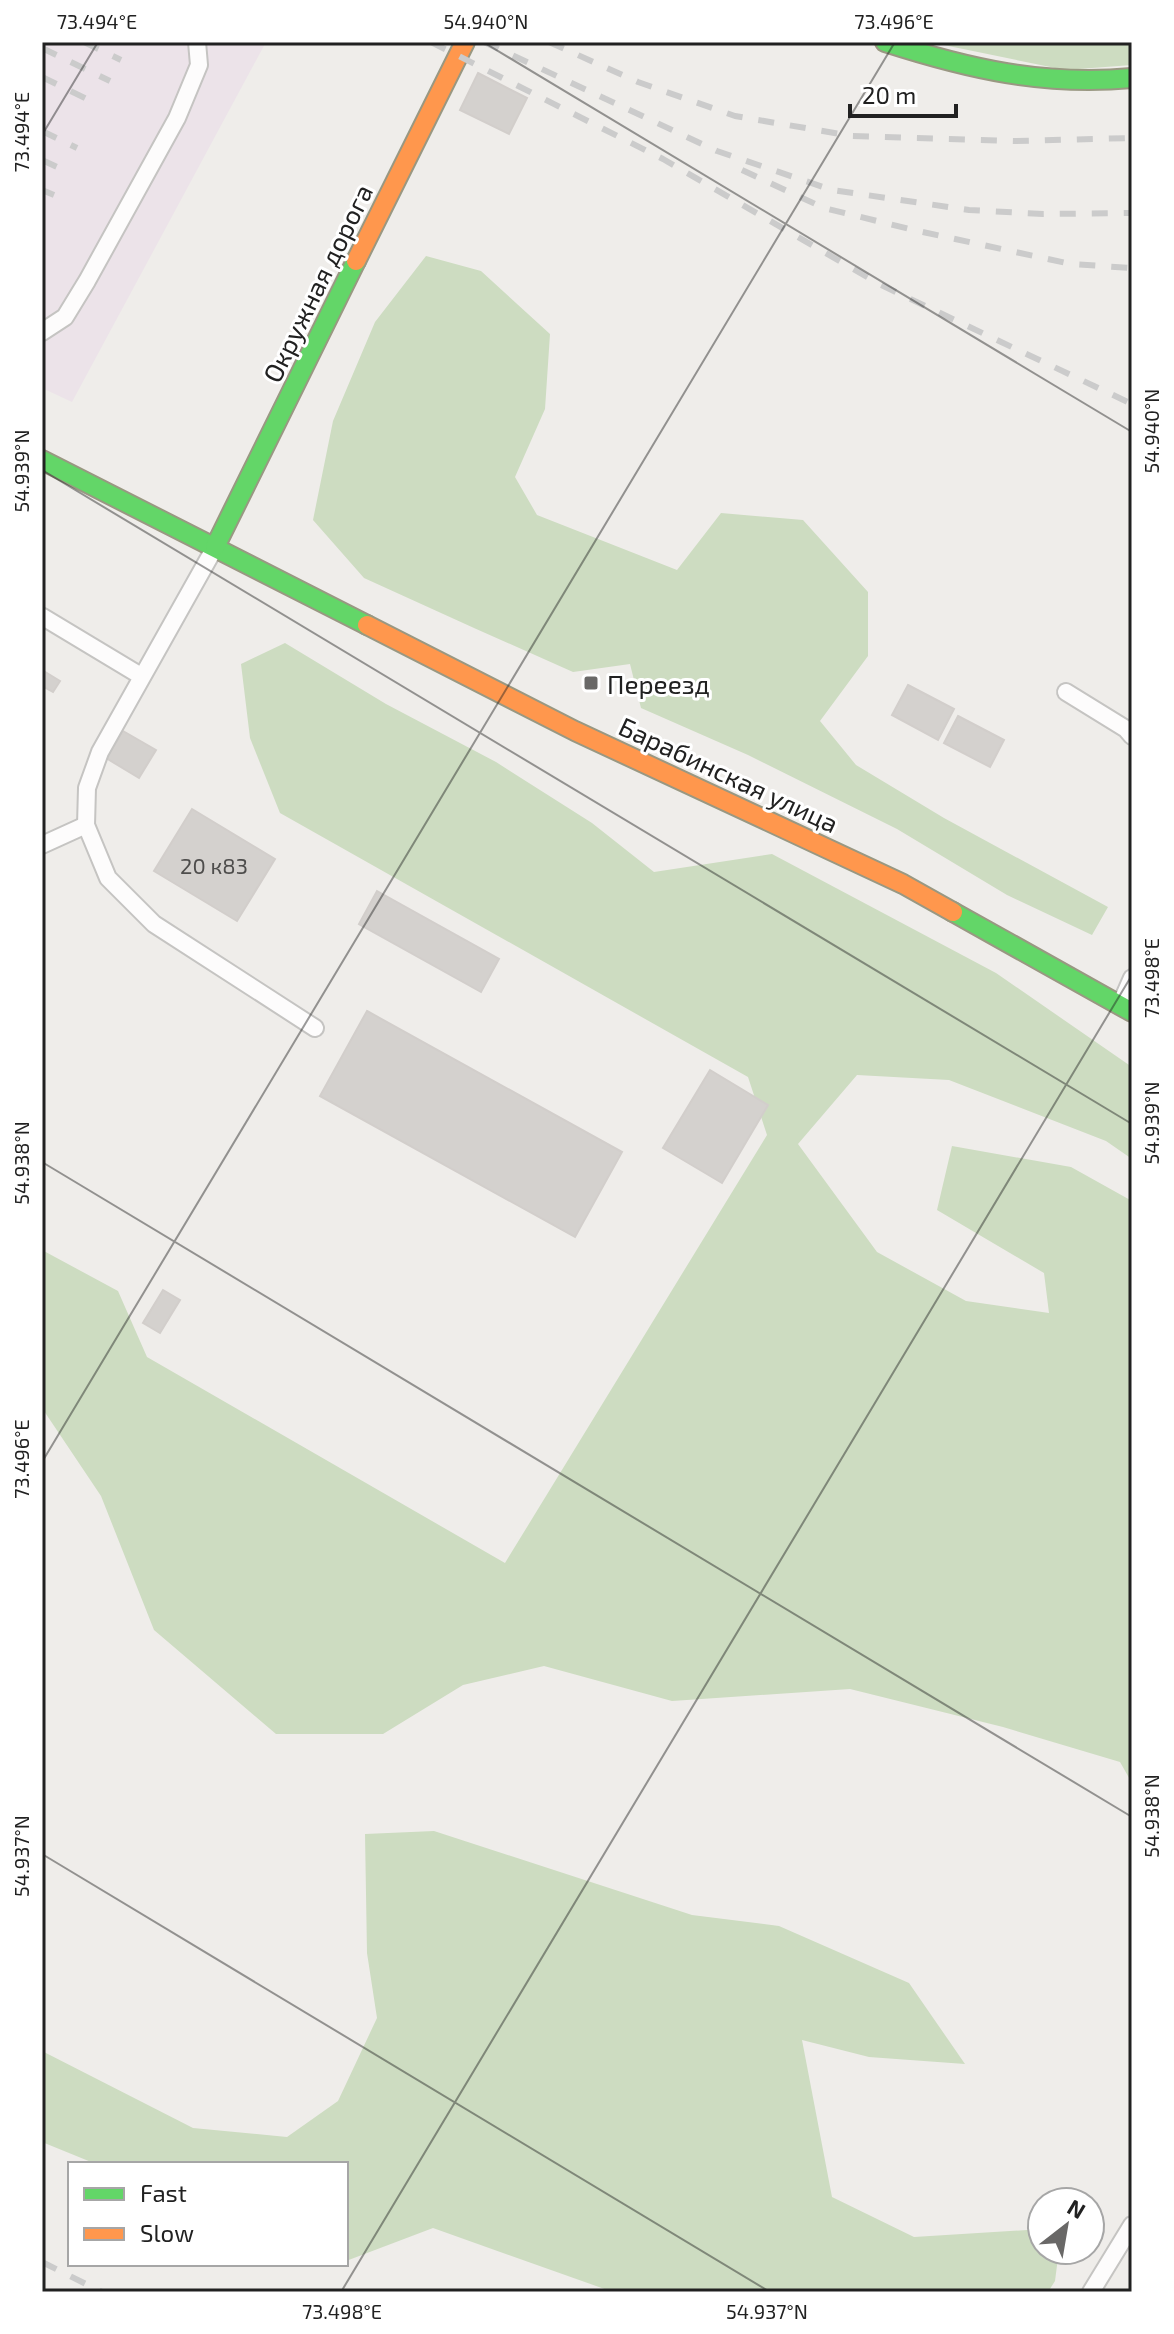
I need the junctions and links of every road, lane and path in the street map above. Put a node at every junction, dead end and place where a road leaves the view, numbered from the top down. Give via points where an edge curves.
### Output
1 (197, 42) edge
2 (465, 42) edge
3 (885, 42) edge
4 (1132, 78) edge
5 (42, 332) edge
6 (42, 460) edge
7 (215, 547) junction
8 (43, 617) edge
9 (141, 676) junction
10 (1066, 692) dead end
11 (1132, 736) edge
12 (86, 825) junction
13 (42, 845) edge
14 (1132, 978) edge
15 (1126, 1008) edge
16 (315, 1028) dead end
17 (1132, 2225) edge
18 (1091, 2292) edge

1 - 5 lane via 199,65 177,118 65,317
2 - 7 street, Окружная дорога
3 - 4 street via 1025,80
6 - 7 street, Барабинская улица
7 - 9 lane
7 - 15 street, Барабинская улица via 575,731 903,884
8 - 9 lane
9 - 12 lane via 100,752 87,788
10 - 11 lane
12 - 13 lane
12 - 16 lane via 108,878 154,924
14 - 15 lane
17 - 18 lane

